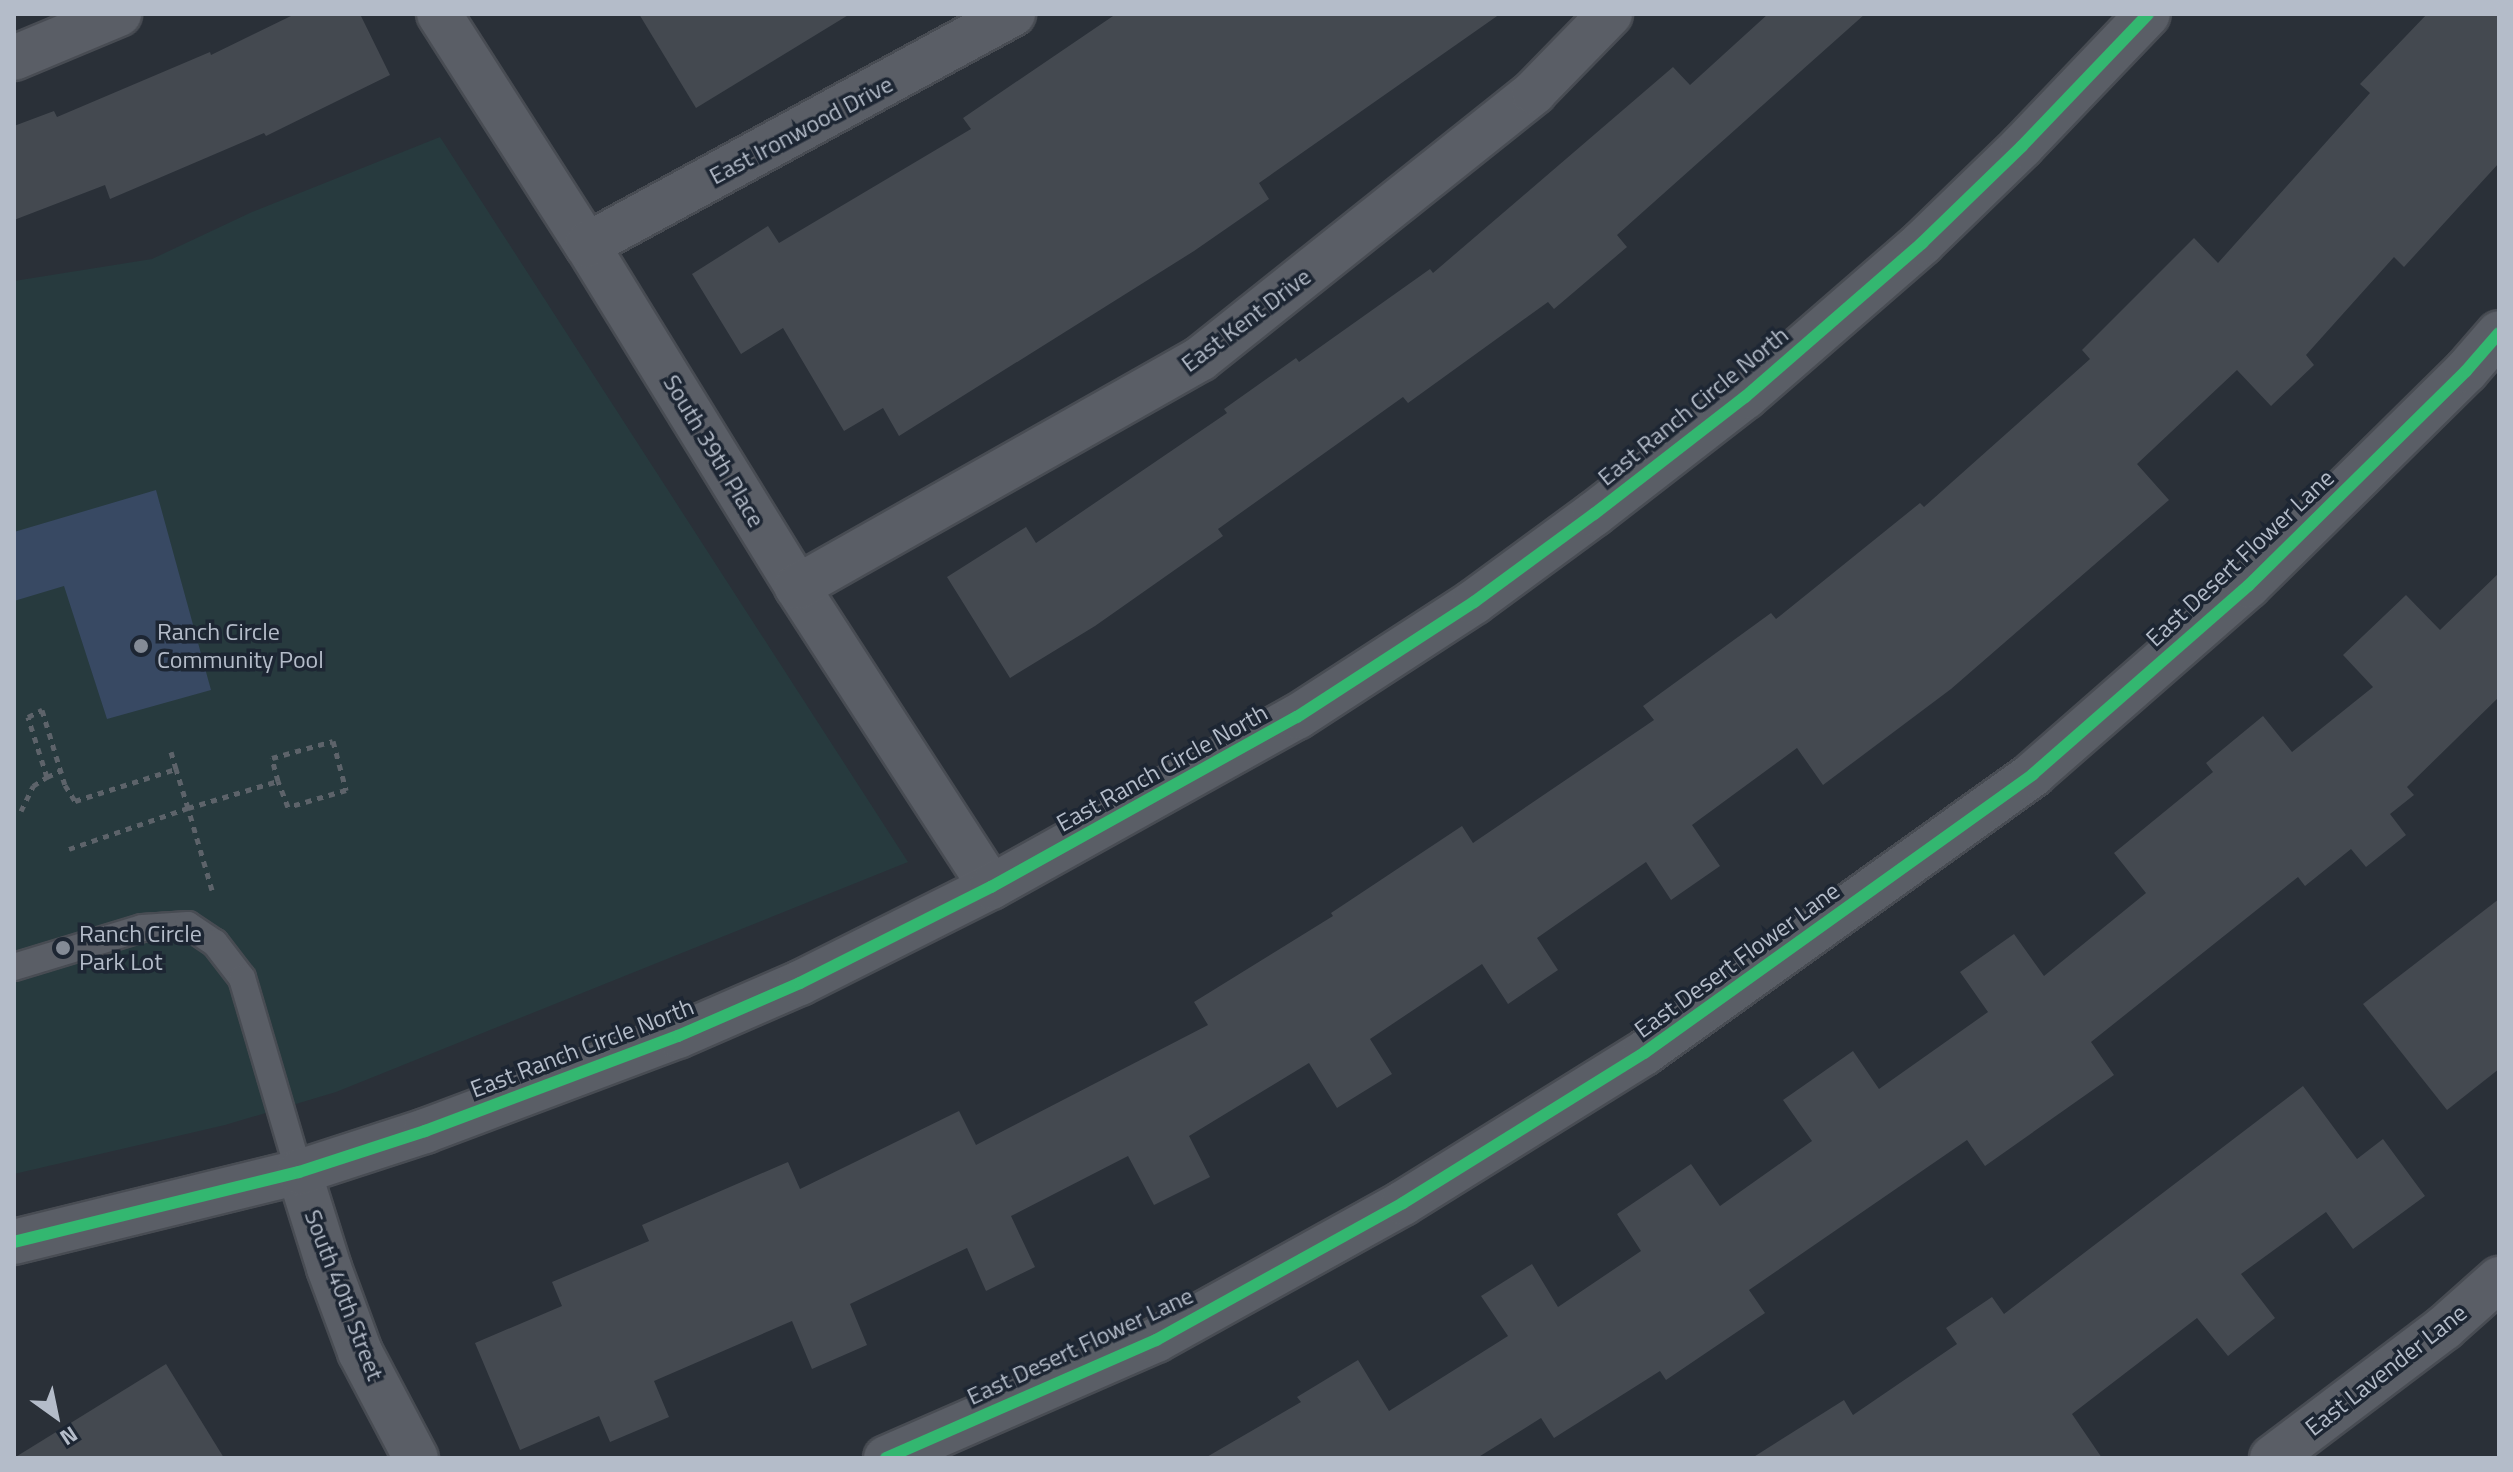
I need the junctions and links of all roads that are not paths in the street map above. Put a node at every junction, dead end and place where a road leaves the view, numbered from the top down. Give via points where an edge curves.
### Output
1 (119, 14) edge
2 (439, 14) edge
3 (1013, 14) edge
4 (1610, 14) edge
5 (2148, 14) edge
6 (14, 58) edge
7 (587, 245) junction
8 (2499, 333) edge
9 (797, 587) junction
10 (991, 887) junction
11 (14, 967) edge
12 (299, 1172) junction
13 (14, 1242) edge
14 (2499, 1279) edge
15 (416, 1458) edge
16 (886, 1458) edge
17 (2272, 1458) edge

1 - 6 street
2 - 7 street, South 39th Place
3 - 7 street, East Ironwood Drive
4 - 9 street, East Kent Drive via 1534,92 1200,359
5 - 10 street, East Ranch Circle North via 1922,243 1745,397 1594,514 1474,602 1297,717
7 - 9 street, South 39th Place
8 - 16 street, East Desert Flower Lane via 2248,586 2033,774 1644,1053 1403,1203 1156,1340
9 - 10 street, South 39th Place
10 - 12 street, East Ranch Circle North via 800,983 678,1036
11 - 12 lane via 142,928 188,925 215,943 242,978
12 - 13 street, East Ranch Circle North
12 - 15 street, South 40th Street via 360,1352
14 - 17 street, East Lavender Lane via 2444,1328

